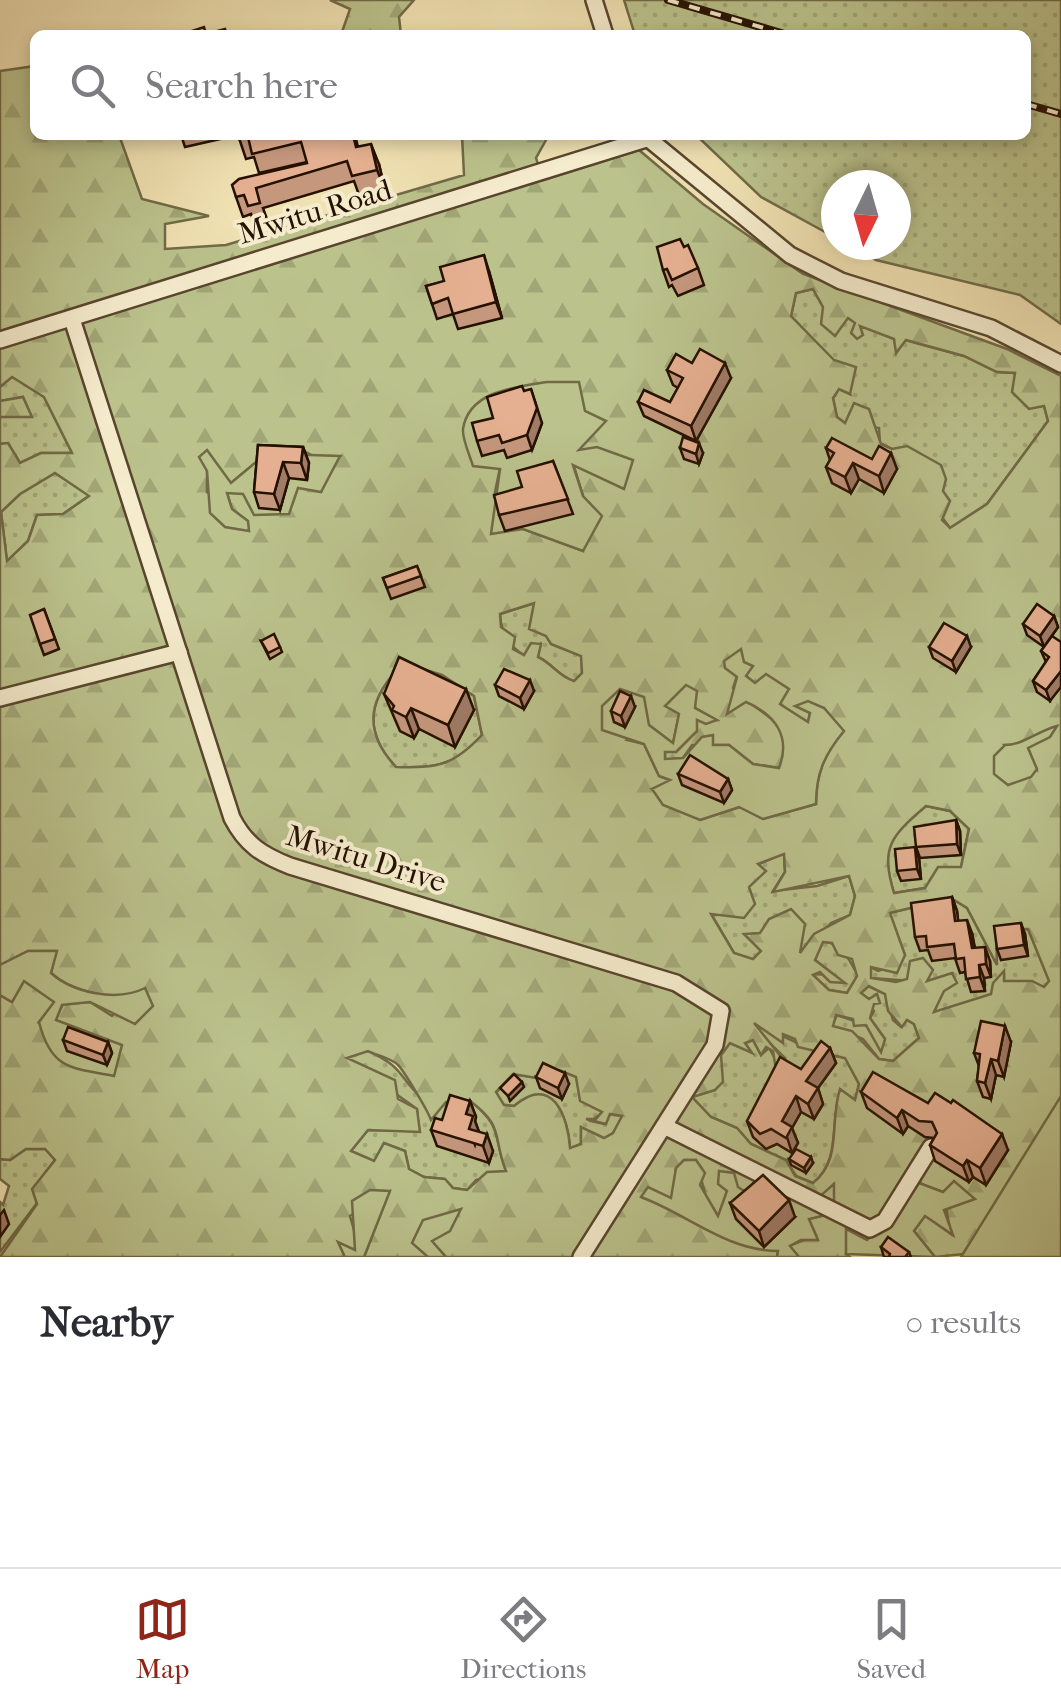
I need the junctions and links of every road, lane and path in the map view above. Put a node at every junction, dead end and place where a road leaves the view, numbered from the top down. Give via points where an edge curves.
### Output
1 (594, 0) edge
2 (603, 30) edge
3 (636, 140) edge
4 (649, 140) edge
5 (72, 320) junction
6 (0, 340) edge
7 (1061, 364) edge
8 (178, 652) junction
9 (0, 698) edge
10 (664, 1126) junction
11 (931, 1147) edge
12 (581, 1257) edge

1 - 2 street
3 - 5 street, Mwitu Road
4 - 7 street via 790,256 841,281 991,328
5 - 6 street, Mwitu Road
5 - 8 street, Mwitu Drive
8 - 9 street
8 - 10 street, Mwitu Drive via 232,818 262,855 676,983 721,1010 715,1045
10 - 11 street via 870,1229 885,1221
10 - 12 street, Mwitu Drive

